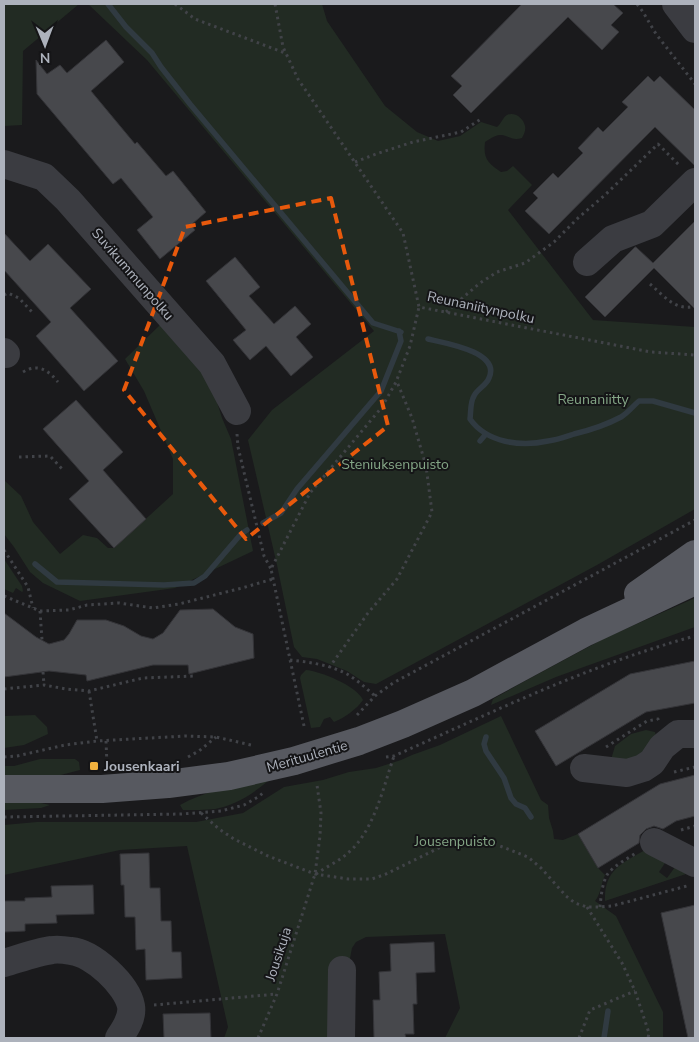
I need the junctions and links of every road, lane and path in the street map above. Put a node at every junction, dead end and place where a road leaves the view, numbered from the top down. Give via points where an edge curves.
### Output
1 (175, 4) edge
2 (274, 4) edge
3 (637, 4) edge
4 (676, 4) edge
5 (695, 29) edge
6 (286, 54) junction
7 (695, 84) edge
8 (481, 119) dead end
9 (355, 162) junction
10 (4, 164) edge
11 (695, 182) edge
12 (587, 262) dead end
13 (650, 284) dead end
14 (4, 295) edge
15 (695, 306) edge
16 (419, 307) junction
17 (32, 312) dead end
18 (446, 312) junction
19 (695, 355) edge
20 (10, 360) edge
21 (58, 382) dead end
22 (396, 382) junction
23 (237, 411) joint
24 (19, 456) dead end
25 (64, 470) dead end
26 (695, 520) edge
27 (4, 550) edge
28 (695, 554) edge
29 (271, 568) junction
30 (273, 579) junction
31 (695, 581) edge
32 (4, 596) edge
33 (33, 608) junction
34 (40, 611) junction
35 (586, 632) junction
36 (695, 636) edge
37 (42, 640) dead end
38 (290, 660) junction
39 (329, 668) junction
40 (43, 672) dead end
41 (195, 676) dead end
42 (44, 685) junction
43 (4, 689) edge
44 (89, 691) junction
45 (375, 696) junction
46 (353, 721) dead end
47 (304, 726) dead end
48 (695, 734) edge
49 (216, 737) junction
50 (97, 741) junction
51 (106, 741) junction
52 (664, 745) junction
53 (257, 746) dead end
54 (4, 757) edge
55 (184, 759) dead end
56 (107, 766) dead end
57 (589, 769) joint
58 (317, 785) dead end
59 (4, 789) edge
60 (178, 810) dead end
61 (181, 814) junction
62 (4, 818) edge
63 (654, 842) dead end
64 (695, 863) edge
65 (315, 874) junction
66 (695, 884) edge
67 (587, 907) junction
68 (4, 963) edge
69 (342, 970) dead end
70 (635, 991) junction
71 (277, 994) junction
72 (131, 1007) junction
73 (119, 1038) edge
74 (258, 1038) edge
75 (341, 1038) edge
76 (579, 1038) edge
77 (648, 1038) edge

1 - 6 path via 195,19
2 - 6 path, Reunaniitynpolku
3 - 7 path
4 - 5 street
6 - 9 path, Reunaniitynpolku via 298,79
8 - 9 path via 461,132 413,142
9 - 16 path, Reunaniitynpolku via 403,234
10 - 23 street, Suvikummunpolku via 44,177 68,200 212,364
11 - 12 street via 652,224 613,239
11 - 18 path via 658,144 554,242 525,263 497,272 480,283
13 - 15 path via 681,308
14 - 17 path via 8,293 19,298
16 - 18 path, Reunaniitynpolku
16 - 22 path via 410,346
18 - 19 path, Reunaniitynpolku via 651,352
20 - 21 path via 28,368 42,368
22 - 29 path via 382,407 310,493
22 - 39 path via 412,418 426,466 432,512 397,579
23 - 29 path via 238,447 264,556
24 - 25 path via 50,456
26 - 45 path
27 - 33 path via 28,587
28 - 35 main road, Merituulentie
29 - 30 path
30 - 34 path via 153,608 119,603
30 - 38 path
31 - 35 main road, Merituulentie
32 - 33 path
33 - 34 path
34 - 37 path
35 - 59 main road, Merituulentie via 473,693 359,741 294,761 229,776 168,784 102,789
36 - 65 path via 564,680 394,756 366,832 347,854
38 - 39 path
38 - 47 path
39 - 45 path via 346,674
40 - 42 path
41 - 44 path via 143,678
42 - 43 path
42 - 44 path
44 - 50 path
45 - 46 path
48 - 52 street via 678,734
49 - 51 path
49 - 53 path
49 - 55 path
50 - 51 path
50 - 54 path
51 - 56 path
52 - 57 street via 652,762 643,768 627,773
52 - 57 path via 658,718 647,721 588,758
58 - 65 path, Jousikuja via 321,829
60 - 61 path
61 - 62 path
61 - 65 path via 201,812 234,839
63 - 64 street
65 - 67 path via 372,879 449,843 479,841 528,857 566,896
65 - 71 path, Jousikuja
66 - 67 path via 612,906
67 - 70 path via 622,963
68 - 72 street via 53,950 74,951 92,959 113,976
69 - 75 street
70 - 76 path via 590,1010
70 - 77 path
71 - 72 path
71 - 74 path, Jousikuja
72 - 73 street via 130,1019

